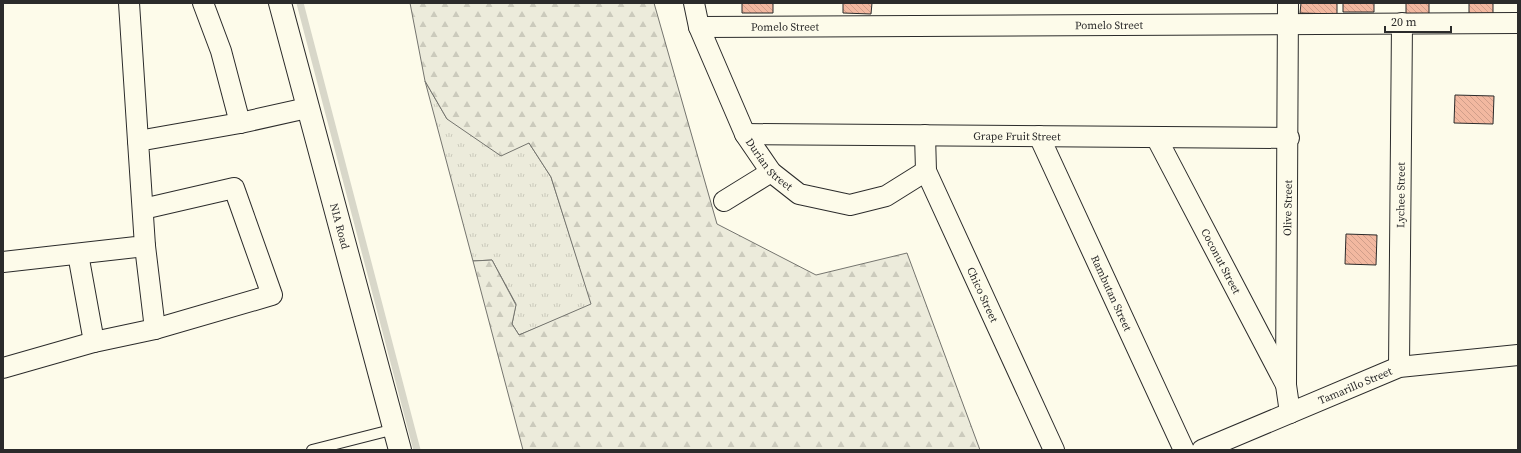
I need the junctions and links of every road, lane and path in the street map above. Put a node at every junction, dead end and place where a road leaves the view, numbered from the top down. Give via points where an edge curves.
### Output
1 (129, 3) edge
2 (203, 3) edge
3 (280, 3) edge
4 (694, 3) edge
5 (1288, 3) edge
6 (1402, 23) junction
7 (1518, 23) edge
8 (1288, 25) junction
9 (699, 27) junction
10 (307, 108) junction
11 (240, 123) junction
12 (745, 134) junction
13 (925, 135) junction
14 (1039, 136) junction
15 (1156, 137) junction
16 (1289, 138) junction
17 (138, 141) junction
18 (926, 171) junction
19 (771, 172) junction
20 (724, 201) dead end
21 (142, 209) junction
22 (145, 246) junction
23 (78, 254) junction
24 (3, 262) edge
25 (155, 329) junction
26 (94, 342) junction
27 (1518, 356) edge
28 (1399, 367) junction
29 (3, 368) edge
30 (1286, 385) junction
31 (1290, 412) junction
32 (395, 429) junction
33 (312, 450) edge
34 (400, 450) edge
35 (1054, 450) edge
36 (1184, 450) edge
37 (1202, 450) edge

1 - 17 street
2 - 11 street via 222,51
3 - 10 street, NIA Road
4 - 9 street, Durian Street
5 - 8 street, Olive Street
6 - 7 street, Pomelo Street
6 - 8 street, Pomelo Street
6 - 28 street, Lychee Street
8 - 9 street, Pomelo Street
8 - 16 street, Olive Street
9 - 12 street, Durian Street
10 - 11 street
10 - 32 street, NIA Road
11 - 17 street
12 - 13 street, Grape Fruit Street
12 - 19 street, Durian Street
13 - 14 street, Grape Fruit Street
13 - 18 street, Chico Street
14 - 15 street, Grape Fruit Street
14 - 36 street, Rambutan Street
15 - 16 street, Grape Fruit Street
15 - 30 street, Coconut Street
16 - 30 street, Olive Street
17 - 21 street
18 - 19 street, Durian Street via 886,196 850,205 800,194
18 - 35 street, Chico Street
19 - 20 street
21 - 22 street
21 - 25 street via 234,188 272,295
22 - 23 street
22 - 25 street
23 - 24 street
23 - 26 street
25 - 26 street
26 - 29 street
27 - 28 street, Tamarillo Street
28 - 31 street, Tamarillo Street
30 - 31 street, Olive Street
31 - 37 street, Tamarillo Street
32 - 33 lane
32 - 34 street, NIA Road

